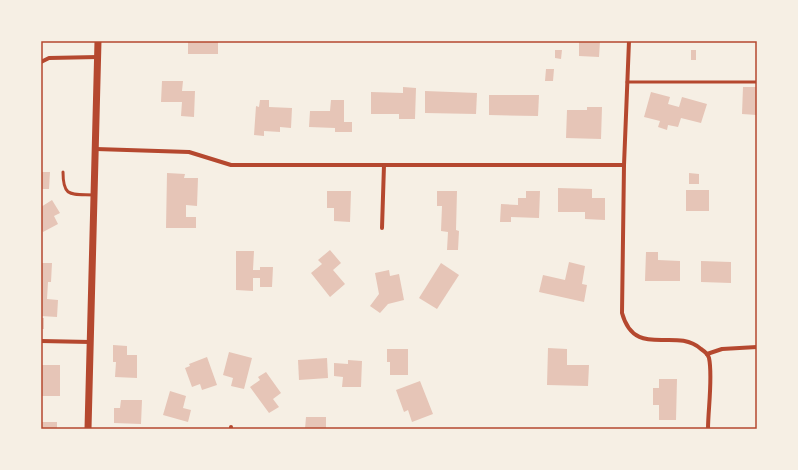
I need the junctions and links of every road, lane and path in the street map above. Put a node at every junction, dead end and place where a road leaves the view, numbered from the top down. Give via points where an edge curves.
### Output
1 (98, 41) edge
2 (629, 41) edge
3 (99, 57) junction
4 (41, 62) edge
5 (628, 82) junction
6 (757, 82) edge
7 (96, 149) junction
8 (384, 165) junction
9 (624, 165) junction
10 (63, 172) dead end
11 (94, 195) junction
12 (382, 228) dead end
13 (41, 341) edge
14 (90, 342) junction
15 (757, 347) edge
16 (707, 354) junction
17 (88, 429) edge
18 (708, 429) edge

1 - 3 street
2 - 5 street
3 - 4 street via 49,58
3 - 7 street
5 - 6 lane
5 - 9 street
7 - 8 street via 189,152 231,165
7 - 11 street
8 - 9 street
8 - 12 street
9 - 16 street via 621,303 625,326 648,340 690,342
10 - 11 lane via 63,186 66,192
11 - 14 street
13 - 14 street
14 - 17 street
15 - 16 street via 722,349
16 - 18 street

